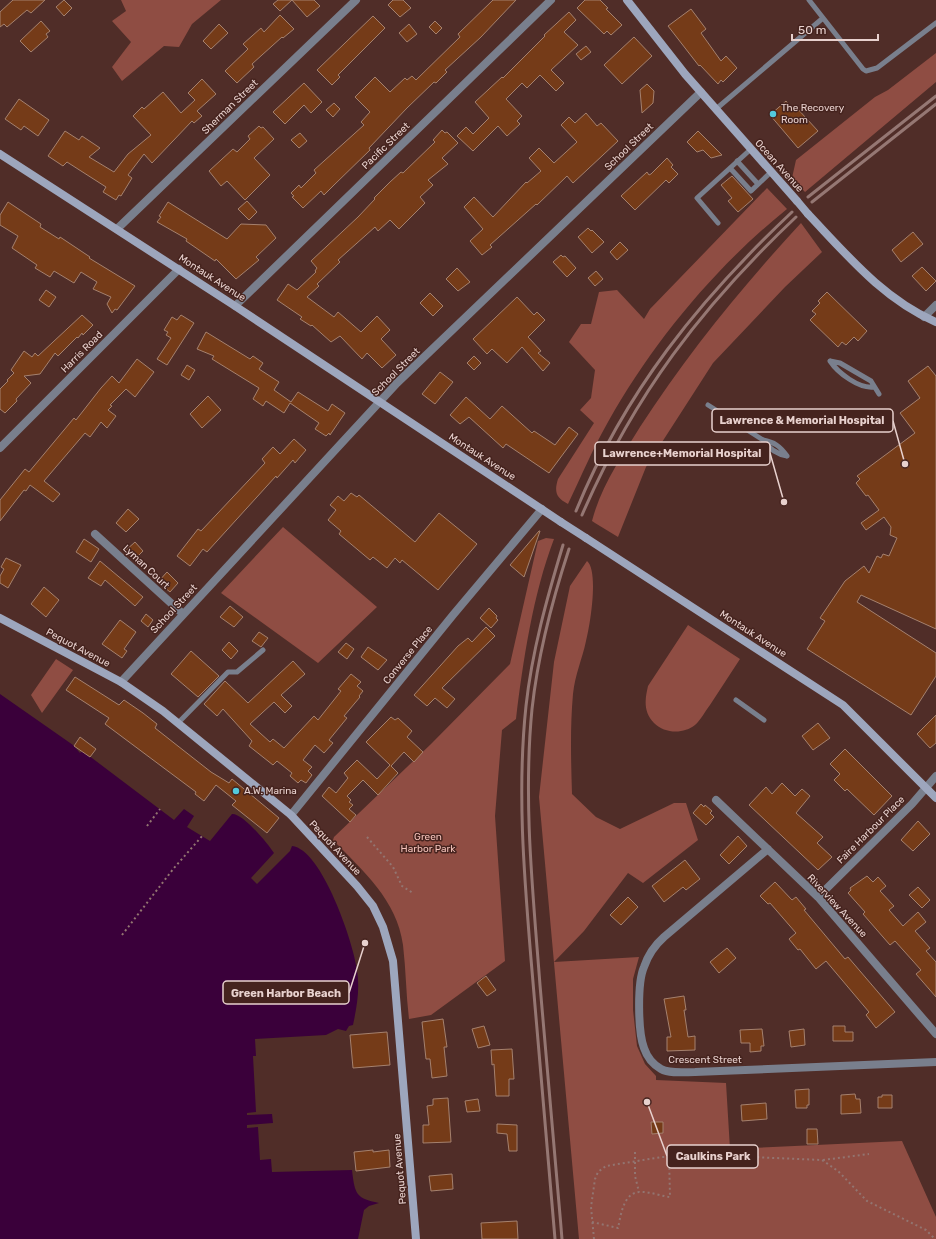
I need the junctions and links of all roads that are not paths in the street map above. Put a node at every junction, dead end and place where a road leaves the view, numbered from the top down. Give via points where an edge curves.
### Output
1 (356, 0) edge
2 (551, 0) edge
3 (627, 0) edge
4 (809, 0) edge
5 (823, 18) junction
6 (936, 23) edge
7 (701, 92) junction
8 (716, 109) junction
9 (751, 149) junction
10 (0, 154) edge
11 (737, 161) junction
12 (730, 168) junction
13 (771, 172) junction
14 (758, 184) junction
15 (718, 223) dead end
16 (117, 229) junction
17 (179, 269) junction
18 (936, 305) edge
19 (235, 306) junction
20 (924, 317) junction
21 (936, 322) edge
22 (874, 387) junction
23 (879, 394) dead end
24 (380, 402) junction
25 (708, 405) dead end
26 (763, 440) dead end
27 (0, 448) edge
28 (542, 509) junction
29 (95, 534) dead end
30 (183, 614) junction
31 (0, 618) edge
32 (263, 650) dead end
33 (121, 682) junction
34 (736, 700) dead end
35 (764, 720) dead end
36 (178, 723) junction
37 (936, 776) edge
38 (926, 788) junction
39 (936, 798) edge
40 (716, 800) dead end
41 (291, 815) junction
42 (768, 849) junction
43 (818, 897) junction
44 (936, 1034) edge
45 (936, 1062) edge
46 (416, 1239) edge

1 - 16 street, Sherman Street
2 - 19 street, Pacific Street
3 - 7 street, Ocean Avenue
4 - 5 lane
5 - 6 lane via 866,71 877,68
5 - 8 lane
7 - 8 street, Ocean Avenue
7 - 24 street, School Street
8 - 9 street, Ocean Avenue
9 - 11 lane
9 - 13 street, Ocean Avenue
10 - 16 street, Montauk Avenue
11 - 12 lane
11 - 14 lane
12 - 14 lane via 751,190
12 - 15 lane via 697,198
13 - 14 lane
13 - 20 street, Ocean Avenue, bridge via 876,284 894,300
16 - 17 street, Montauk Avenue
17 - 19 street, Montauk Avenue
17 - 27 street, Harris Road
18 - 20 street
19 - 24 street, Montauk Avenue
20 - 21 street, Ocean Avenue
22 - 22 lane via 871,381 840,363 830,361 836,370 867,388
22 - 23 lane
24 - 28 street, Montauk Avenue
24 - 30 street, School Street
25 - 26 lane
28 - 38 street, Montauk Avenue, bridge via 843,705
28 - 41 street, Converse Place
29 - 30 street, Lyman Court
30 - 33 street, School Street
31 - 33 street, Pequot Avenue
32 - 36 lane via 237,672 228,672
33 - 36 street, Pequot Avenue
34 - 35 lane
36 - 41 street, Pequot Avenue
37 - 38 street, Faire Harbour Place
38 - 39 street, Montauk Avenue
38 - 43 street, Faire Harbour Place
40 - 42 street, Riverview Avenue
41 - 46 street, Pequot Avenue via 366,896 378,914 385,932 393,961
42 - 43 street, Riverview Avenue
42 - 45 street, Crescent Street via 654,946 642,973 639,989 642,1042 651,1060 662,1070 688,1072
43 - 44 street, Riverview Avenue

